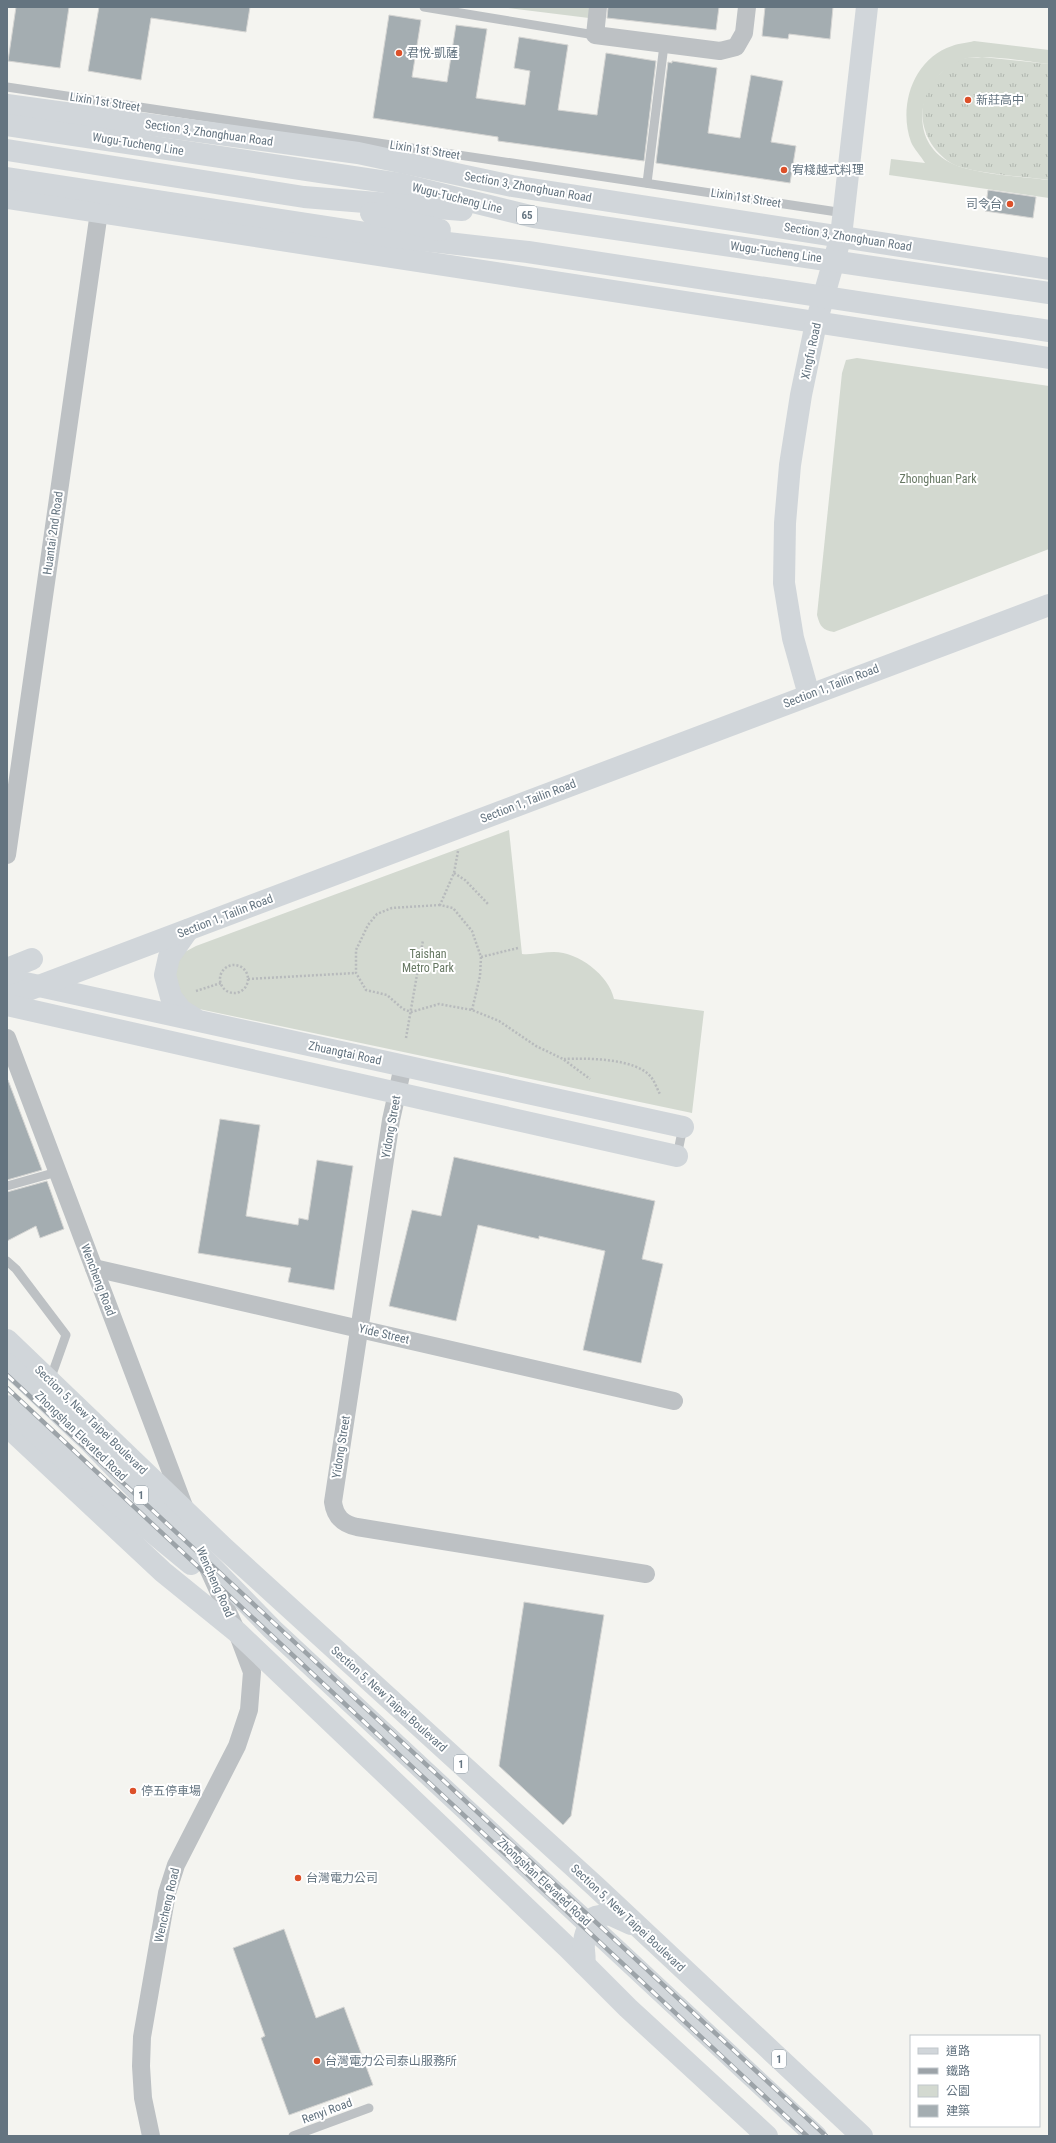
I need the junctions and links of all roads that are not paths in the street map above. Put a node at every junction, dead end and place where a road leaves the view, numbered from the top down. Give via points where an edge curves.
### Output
1 (424, 7) edge
2 (598, 7) edge
3 (747, 7) edge
4 (867, 7) edge
5 (595, 35) junction
6 (664, 45) junction
7 (7, 87) edge
8 (7, 105) edge
9 (7, 125) edge
10 (7, 150) edge
11 (7, 178) edge
12 (647, 183) junction
13 (304, 197) junction
14 (7, 198) edge
15 (99, 212) junction
16 (844, 213) junction
17 (534, 217) junction
18 (841, 236) junction
19 (528, 252) junction
20 (1049, 269) edge
21 (1049, 293) edge
22 (816, 323) junction
23 (1049, 330) edge
24 (1049, 358) edge
25 (1049, 605) edge
26 (809, 694) junction
27 (7, 855) edge
28 (188, 930) junction
29 (32, 959) dead end
30 (7, 969) edge
31 (7, 979) edge
32 (40, 986) junction
33 (7, 998) edge
34 (7, 1005) edge
35 (201, 1022) junction
36 (7, 1038) edge
37 (403, 1066) junction
38 (397, 1093) junction
39 (682, 1127) joint
40 (677, 1156) joint
41 (57, 1172) junction
42 (7, 1186) edge
43 (7, 1261) edge
44 (94, 1268) junction
45 (360, 1328) junction
46 (7, 1340) edge
47 (7, 1364) edge
48 (50, 1381) junction
49 (674, 1400) dead end
50 (7, 1406) edge
51 (7, 1426) edge
52 (185, 1510) junction
53 (646, 1574) dead end
54 (272, 1629) junction
55 (237, 1632) junction
56 (639, 1928) junction
57 (584, 1964) junction
58 (369, 2108) dead end
59 (151, 2136) edge
60 (293, 2136) edge
61 (767, 2136) edge
62 (816, 2136) edge
63 (862, 2136) edge

1 - 5 lane
2 - 5 street
3 - 6 street via 744,33 736,47 720,51
4 - 16 main road, Xingfu Road
5 - 6 street
6 - 12 lane
7 - 12 lane, Lixin 1st Street
8 - 18 main road, Section 3, Zhonghuan Road via 358,153 512,186
9 - 17 main road, Wugu-Tucheng Line / 65 via 400,184
10 - 13 main road
11 - 19 main road via 386,236
12 - 16 lane, Lixin 1st Street
13 - 17 main road
13 - 19 main road
14 - 15 main road
15 - 22 main road
15 - 27 street, Huantai 2nd Road
16 - 18 main road, Xingfu Road
17 - 21 main road, Wugu-Tucheng Line / 65
18 - 20 main road, Section 3, Zhonghuan Road
18 - 22 main road, Xingfu Road
19 - 23 main road
22 - 24 main road
22 - 26 main road, Xingfu Road via 790,465 784,576 793,638
25 - 26 main road, Section 1, Tailin Road
26 - 28 main road, Section 1, Tailin Road
28 - 32 main road, Section 1, Tailin Road
28 - 35 main road via 169,957 165,975 171,997 180,1010
29 - 30 main road
31 - 32 main road, Zhuangtai Road
32 - 33 main road, Section 1, Tailin Road
32 - 35 main road, Zhuangtai Road
34 - 38 main road
35 - 37 main road, Zhuangtai Road
36 - 41 street, Wencheng Road
37 - 38 street, Yidong Street
37 - 39 main road, Zhuangtai Road
38 - 40 main road
38 - 45 street, Yidong Street
39 - 40 lane
41 - 42 lane
41 - 44 street, Wencheng Road
43 - 48 lane via 16,1269 66,1335
44 - 45 street, Yide Street
44 - 52 street, Wencheng Road
45 - 49 street, Yide Street
45 - 53 street, Yidong Street via 333,1502 334,1512 339,1519 347,1525 357,1527
46 - 48 main road, Section 5, New Taipei Boulevard / 1
47 - 54 main road, Zhongshan Elevated Road / 1 via 91,1443
48 - 52 main road, Section 5, New Taipei Boulevard / 1
50 - 54 main road, Zhongshan Elevated Road / 1 via 72,1466
51 - 55 main road via 163,1572
52 - 55 street, Wencheng Road
52 - 56 main road, Section 5, New Taipei Boulevard / 1
54 - 62 main road, Zhongshan Elevated Road / 1
55 - 57 main road
55 - 59 street, Wencheng Road via 252,1672 249,1710 237,1746 176,1865 161,1921 142,2037 143,2098
56 - 57 main road via 609,1914 595,1917 586,1930
56 - 63 main road, Section 5, New Taipei Boulevard / 1
57 - 61 main road
58 - 60 lane, Renyi Road

